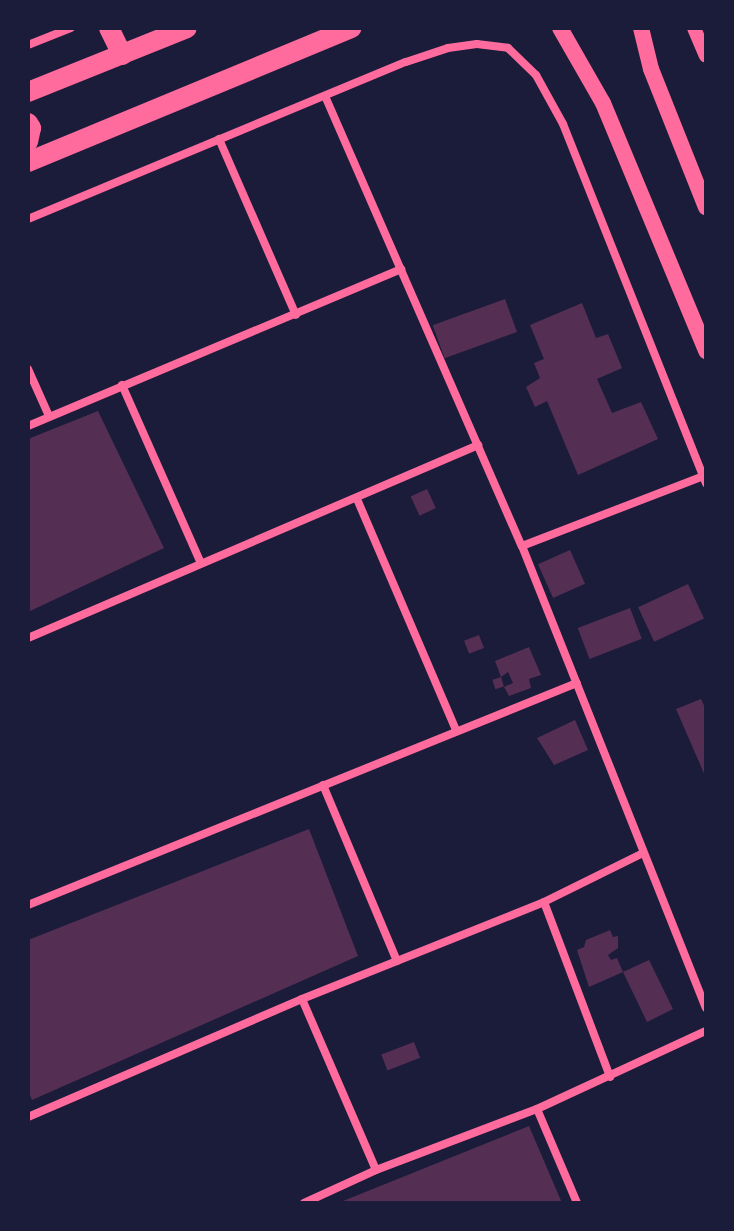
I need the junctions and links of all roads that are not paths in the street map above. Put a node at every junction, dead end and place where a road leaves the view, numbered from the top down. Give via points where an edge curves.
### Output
1 (71, 28) edge
2 (109, 28) edge
3 (187, 28) edge
4 (351, 28) edge
5 (560, 28) edge
6 (641, 28) edge
7 (694, 28) edge
8 (28, 45) edge
9 (122, 55) junction
10 (706, 56) edge
11 (28, 92) edge
12 (325, 96) junction
13 (28, 123) edge
14 (219, 139) junction
15 (28, 142) edge
16 (28, 162) edge
17 (706, 207) edge
18 (28, 219) edge
19 (401, 269) junction
20 (296, 315) junction
21 (704, 338) edge
22 (28, 369) edge
23 (122, 385) junction
24 (49, 416) junction
25 (28, 426) edge
26 (478, 445) junction
27 (704, 480) edge
28 (357, 499) junction
29 (522, 546) junction
30 (201, 563) junction
31 (28, 638) edge
32 (577, 683) junction
33 (456, 730) junction
34 (323, 785) junction
35 (643, 853) junction
36 (544, 902) junction
37 (28, 905) edge
38 (397, 961) junction
39 (302, 999) junction
40 (706, 1008) edge
41 (706, 1031) edge
42 (610, 1077) junction
43 (537, 1109) junction
44 (28, 1117) edge
45 (376, 1170) junction
46 (304, 1203) edge
47 (577, 1203) edge

1 - 8 street
2 - 9 main road
3 - 9 main road
4 - 16 main road
5 - 21 main road via 603,103
6 - 17 main road via 651,69
7 - 10 street
9 - 11 main road
12 - 14 street
12 - 19 street
12 - 27 street via 406,62 477,44 508,48 536,75 563,124
13 - 15 main road
14 - 18 street
14 - 20 street
19 - 20 street
19 - 26 street
20 - 23 street
22 - 24 street
23 - 24 street
23 - 30 street
24 - 25 street
26 - 28 street
26 - 29 street
27 - 29 street
28 - 30 street
28 - 33 street
29 - 32 street
30 - 31 street
32 - 33 street
32 - 35 street
33 - 34 street
34 - 37 street
34 - 38 street
35 - 36 street
35 - 40 street
36 - 38 street
36 - 42 street
38 - 39 street
39 - 44 street
39 - 45 street
41 - 42 street
42 - 43 street
43 - 45 street
43 - 47 street
45 - 46 street

